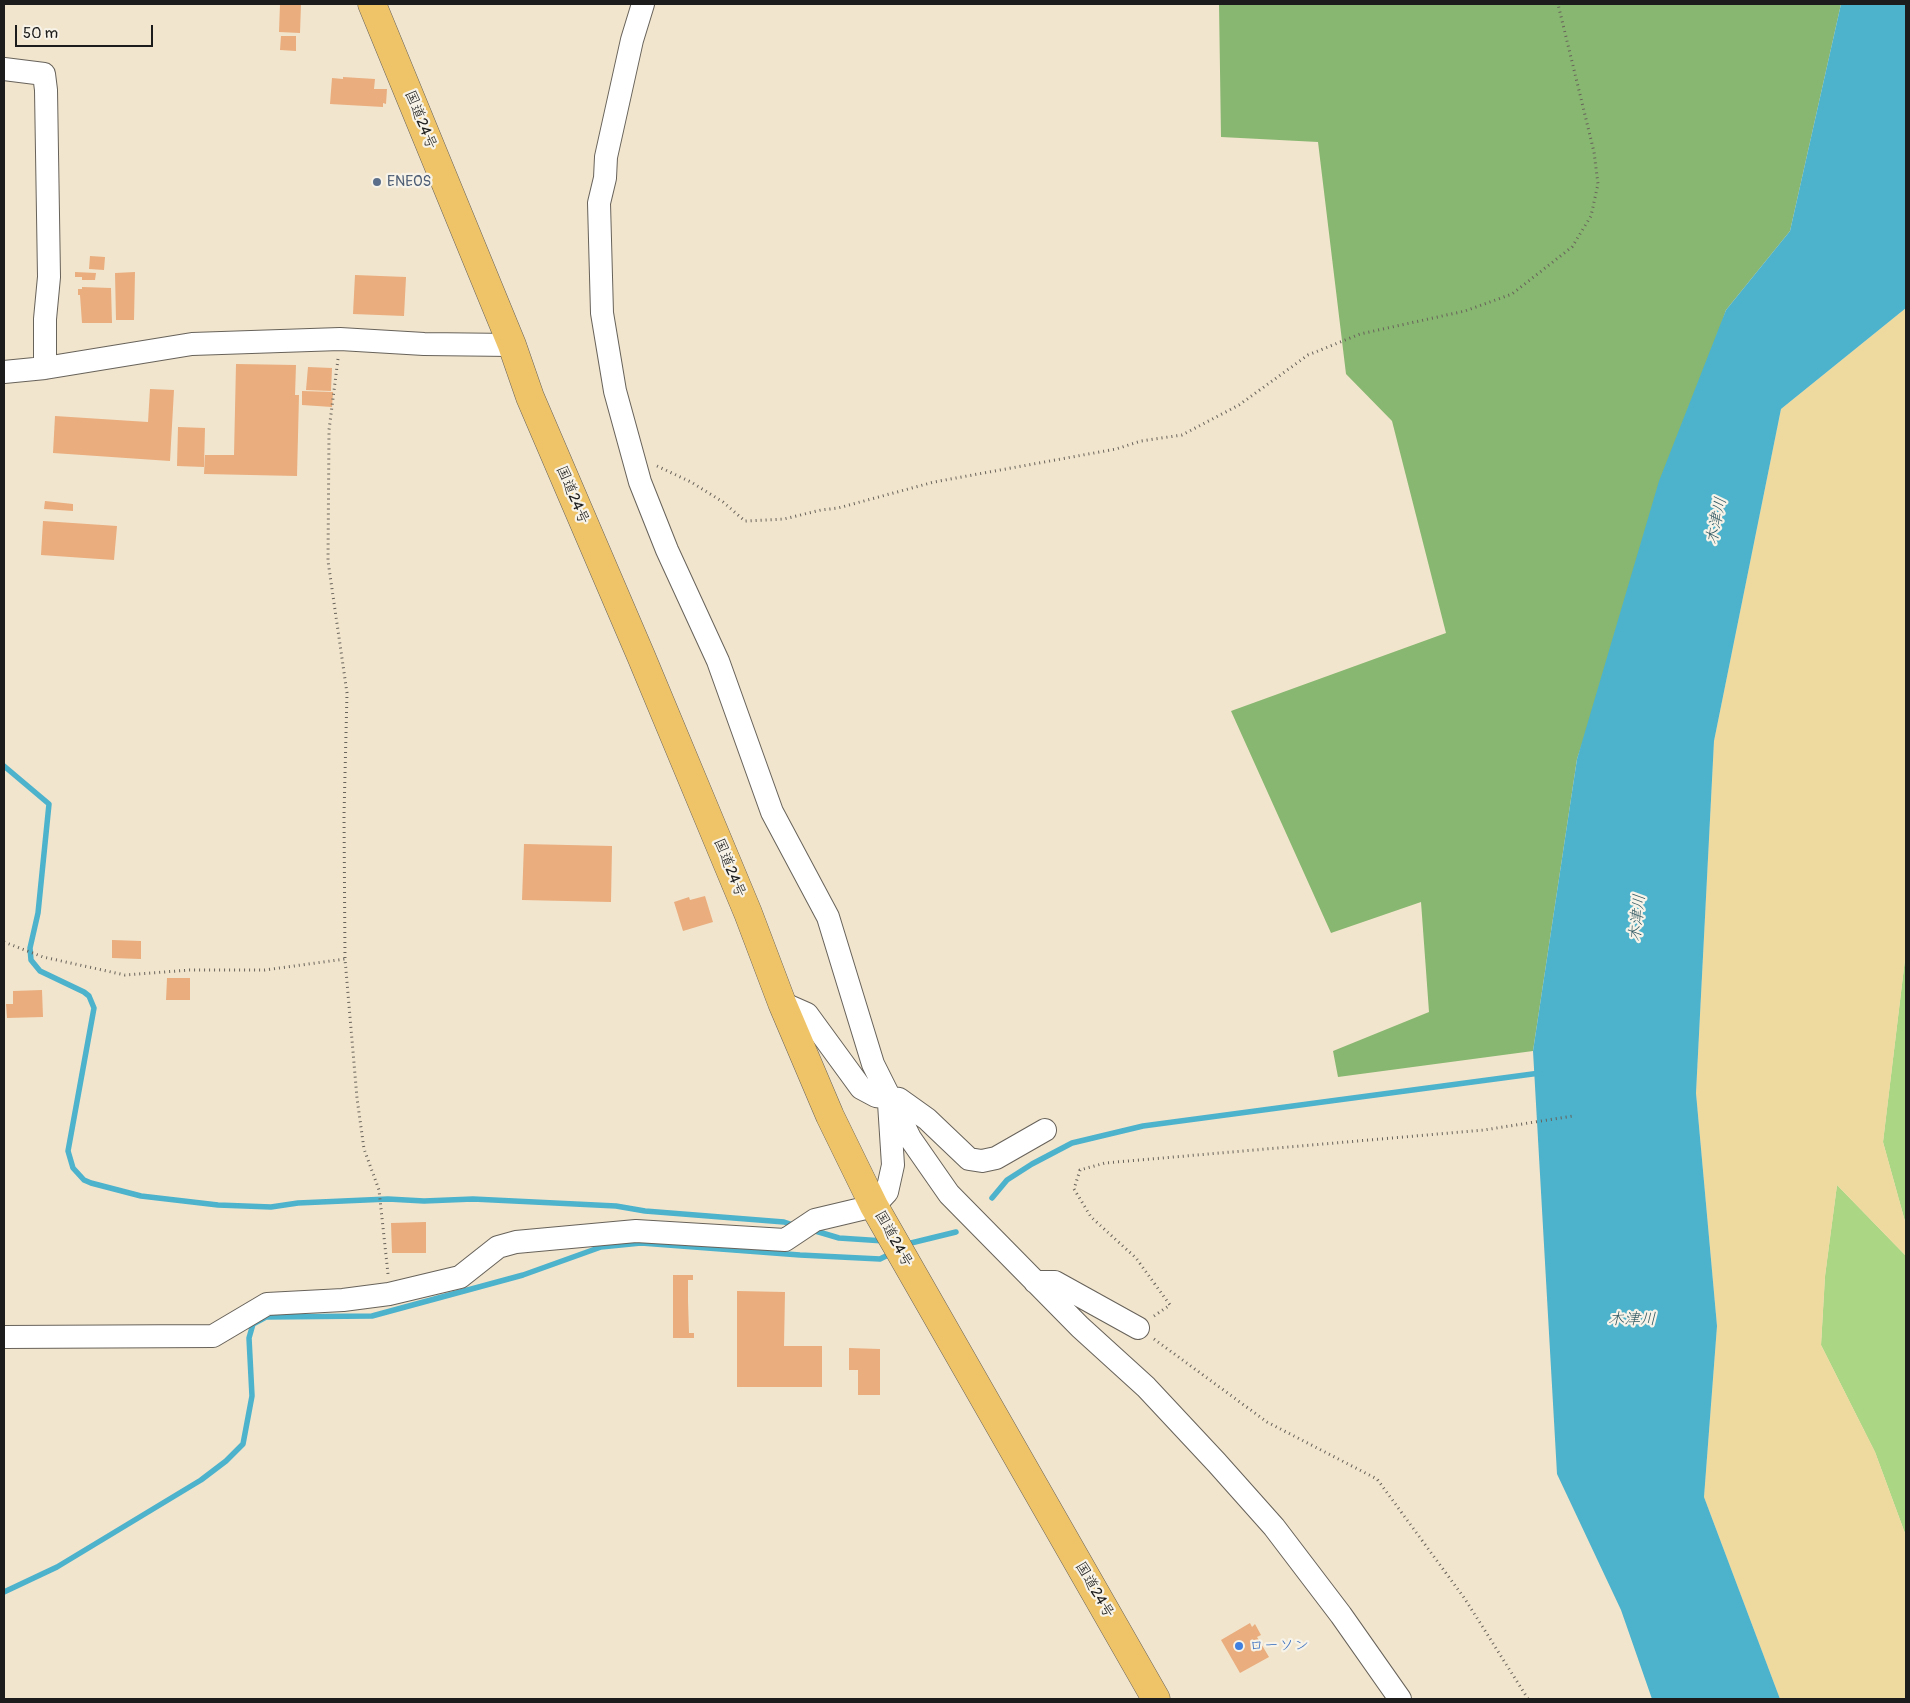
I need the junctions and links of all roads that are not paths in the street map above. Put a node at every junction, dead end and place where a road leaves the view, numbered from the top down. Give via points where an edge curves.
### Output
1 (372, 4) edge
2 (643, 4) edge
3 (4, 69) edge
4 (512, 346) junction
5 (45, 368) junction
6 (4, 372) edge
7 (782, 1003) junction
8 (888, 1098) junction
9 (1045, 1130) dead end
10 (879, 1214) junction
11 (1034, 1282) junction
12 (1138, 1328) road end
13 (4, 1337) edge
14 (1156, 1699) edge
15 (1400, 1699) edge

1 - 4 highway, 国道24号
2 - 8 street via 632,40 599,202 602,313 615,391 640,482 718,661 772,812 828,917 873,1064
3 - 5 street via 44,74 50,277 44,319
4 - 5 street via 340,339 192,344
4 - 7 highway, 国道24号 via 530,397 748,913
5 - 6 street
7 - 8 street via 807,1014 861,1088
7 - 10 highway, 国道24号 via 830,1116
8 - 9 street via 899,1099 927,1119 969,1159 996,1158
8 - 10 street via 893,1165
8 - 11 street via 921,1156 949,1194
10 - 13 street via 814,1220 785,1240 636,1231 516,1242 498,1247 460,1277 389,1294 267,1304 213,1336
10 - 14 highway, 国道24号
11 - 12 street via 1054,1282
11 - 15 street via 1146,1387 1274,1527

